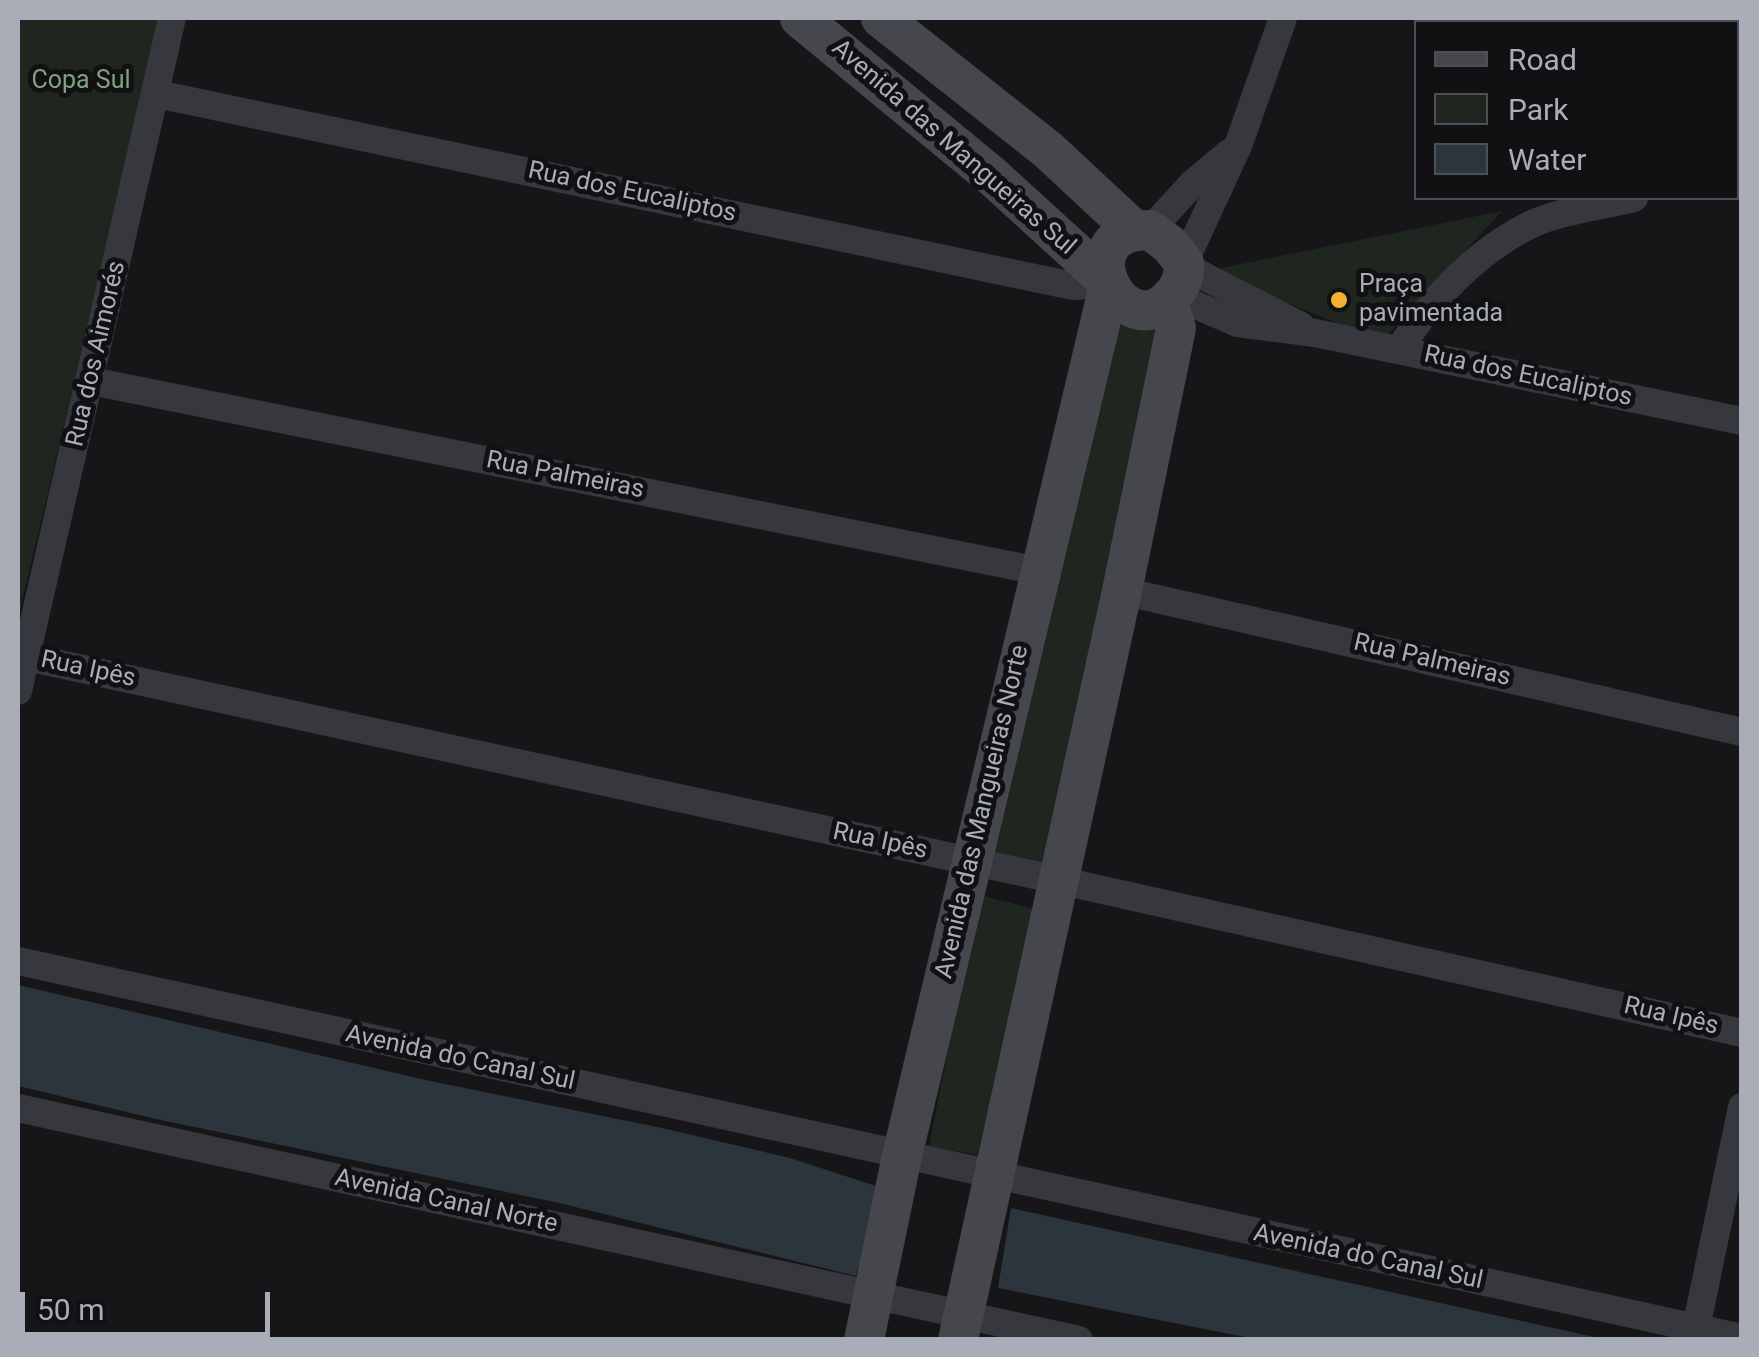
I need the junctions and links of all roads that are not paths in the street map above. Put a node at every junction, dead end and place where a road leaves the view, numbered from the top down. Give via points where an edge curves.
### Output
1 (172, 18) edge
2 (800, 18) edge
3 (881, 18) edge
4 (1283, 18) edge
5 (157, 94) junction
6 (1238, 146) junction
7 (1626, 200) edge
8 (1142, 230) junction
9 (1178, 282) junction
10 (1107, 283) junction
11 (1398, 350) junction
12 (91, 380) junction
13 (1742, 421) edge
14 (1039, 571) junction
15 (1122, 591) junction
16 (21, 656) edge
17 (18, 690) edge
18 (1742, 732) edge
19 (974, 862) junction
20 (1058, 880) junction
21 (18, 961) edge
22 (1742, 1033) edge
23 (18, 1108) edge
24 (1742, 1108) edge
25 (902, 1156) junction
26 (995, 1177) junction
27 (874, 1296) junction
28 (960, 1326) edge
29 (1696, 1328) junction
30 (1742, 1338) edge
31 (864, 1340) edge
32 (1079, 1340) edge

1 - 5 street, Rua dos Aimorés
2 - 10 street, Avenida das Mangueiras Sul via 992,176
3 - 8 street, Avenida das Mangueiras Sul
4 - 6 street
5 - 10 street, Rua dos Eucaliptos via 1073,286
5 - 12 street, Rua dos Aimorés
6 - 8 street
6 - 9 street
7 - 11 street via 1531,224 1492,248 1422,315
8 - 9 street via 1170,245
8 - 10 street via 1120,237 1110,249
9 - 10 street via 1147,309 1129,307
9 - 11 street, Rua dos Eucaliptos via 1237,324
9 - 15 street via 1176,328
10 - 14 street, Avenida das Mangueiras Norte
11 - 13 street, Rua dos Eucaliptos
12 - 14 street, Rua Palmeiras
12 - 16 street, Rua dos Aimorés
14 - 19 street, Avenida das Mangueiras Norte
15 - 18 street, Rua Palmeiras
15 - 20 street
16 - 17 street, Rua dos Aimorés
16 - 19 street, Rua Ipês
19 - 20 street, Rua Ipês
19 - 25 street, Avenida das Mangueiras Norte
20 - 22 street, Rua Ipês
20 - 26 street
21 - 25 street, Avenida do Canal Sul
23 - 27 street, Avenida Canal Norte
24 - 29 street
25 - 26 street, Avenida do Canal Sul
25 - 27 street, Avenida das Mangueiras Norte
26 - 28 street
26 - 29 street, Avenida do Canal Sul
27 - 28 street, Avenida Canal Norte
27 - 31 street, Avenida das Mangueiras Norte
28 - 32 street
29 - 30 street, Avenida do Canal Sul

